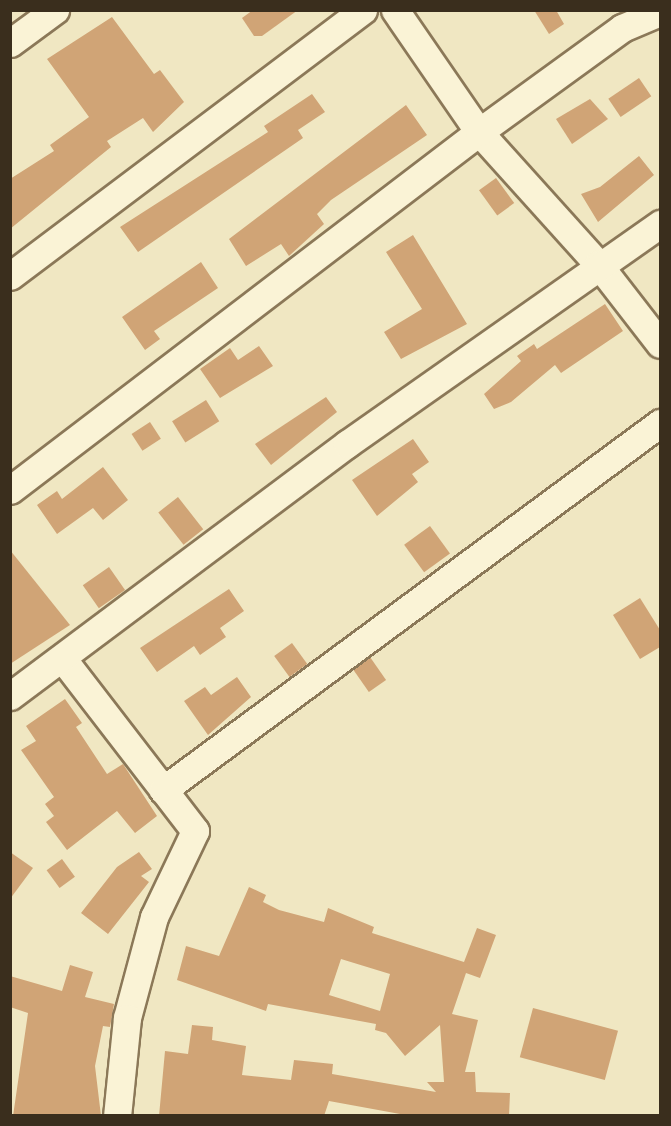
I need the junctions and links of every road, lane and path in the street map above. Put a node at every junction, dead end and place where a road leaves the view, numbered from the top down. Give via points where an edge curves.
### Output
1 (54, 10) edge
2 (363, 10) edge
3 (395, 10) edge
4 (660, 12) edge
5 (10, 43) edge
6 (479, 132) junction
7 (660, 224) edge
8 (598, 264) junction
9 (10, 276) edge
10 (660, 344) edge
11 (660, 423) edge
12 (10, 490) edge
13 (63, 658) junction
14 (10, 696) edge
15 (164, 790) junction
16 (117, 1116) edge

1 - 5 street
2 - 9 street
3 - 6 street
4 - 6 street via 622,28
6 - 8 street
6 - 12 street
7 - 8 street
8 - 10 street
8 - 13 street
11 - 15 street
13 - 14 street
13 - 15 street
15 - 16 street via 195,831 154,917 127,1018

